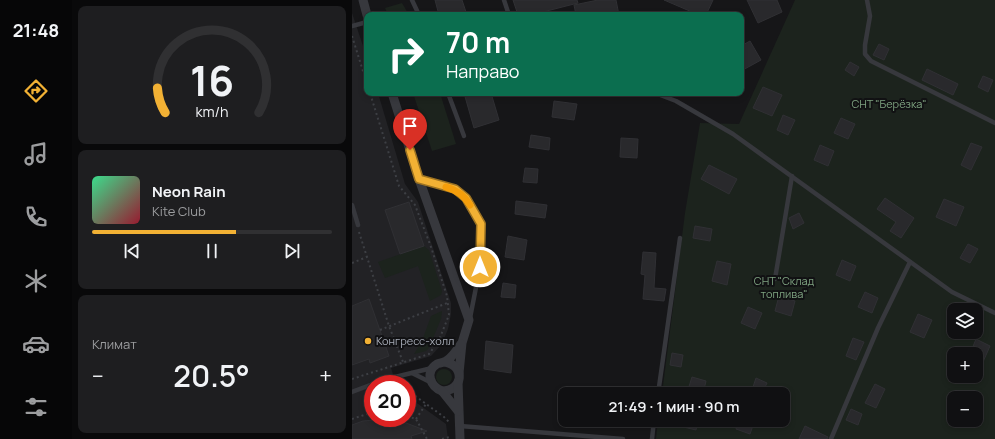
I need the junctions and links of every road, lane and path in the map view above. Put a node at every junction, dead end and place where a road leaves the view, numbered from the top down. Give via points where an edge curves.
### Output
1 (363, 0) edge
2 (412, 0) edge
3 (504, 0) edge
4 (866, 0) edge
5 (366, 12) edge
6 (418, 12) edge
7 (508, 12) edge
8 (364, 23) edge
9 (352, 26) edge
10 (352, 36) edge
11 (364, 74) edge
12 (371, 96) edge
13 (393, 96) edge
14 (449, 96) edge
15 (663, 96) edge
16 (995, 123) edge
17 (464, 136) dead end
18 (792, 176) junction
19 (419, 179) junction
20 (352, 205) edge
21 (358, 225) joint
22 (680, 238) dead end
23 (367, 257) junction
24 (910, 262) junction
25 (352, 263) edge
26 (775, 279) dead end
27 (447, 303) junction
28 (995, 313) edge
29 (469, 320) junction
30 (389, 326) junction
31 (380, 330) dead end
32 (462, 343) junction
33 (401, 356) dead end
34 (445, 362) junction
35 (433, 368) junction
36 (412, 373) junction
37 (405, 375) edge
38 (459, 378) junction
39 (352, 379) edge
40 (431, 382) junction
41 (659, 387) edge
42 (364, 388) edge
43 (352, 392) edge
44 (442, 392) junction
45 (416, 397) edge
46 (426, 404) junction
47 (458, 411) junction
48 (364, 415) edge
49 (352, 419) edge
50 (416, 419) joint
51 (460, 426) junction
52 (653, 427) edge
53 (449, 429) dead end
54 (427, 439) edge
55 (442, 439) edge
56 (450, 439) edge
57 (460, 439) edge
58 (623, 439) edge
59 (652, 439) edge
60 (831, 439) edge

1 - 5 street
2 - 6 lane
3 - 7 lane
4 - 16 lane via 870,16 865,54 871,61
8 - 9 lane
10 - 11 path
12 - 27 path via 399,186 415,205 431,247
13 - 19 street
14 - 17 lane
15 - 18 lane via 733,134
18 - 24 lane
18 - 26 lane
19 - 29 street
19 - 29 lane via 455,189 466,198 481,224 480,267
20 - 21 lane
21 - 23 path
22 - 41 lane
23 - 25 path
23 - 30 path
24 - 28 lane via 952,292
24 - 60 lane via 878,328
27 - 30 path
27 - 39 path via 449,315 439,340 429,354
29 - 32 street
30 - 31 path
30 - 33 path
32 - 34 street
32 - 38 street
34 - 35 street
34 - 38 street via 454,365
35 - 36 lane
35 - 40 street
36 - 37 lane
36 - 40 lane
38 - 44 street via 452,390
38 - 47 street
40 - 44 street
42 - 43 lane
44 - 47 street
45 - 46 path
46 - 50 path
46 - 53 path via 449,421
47 - 51 street
48 - 49 path
50 - 54 path
51 - 57 street
51 - 58 lane
52 - 59 lane
55 - 56 path

